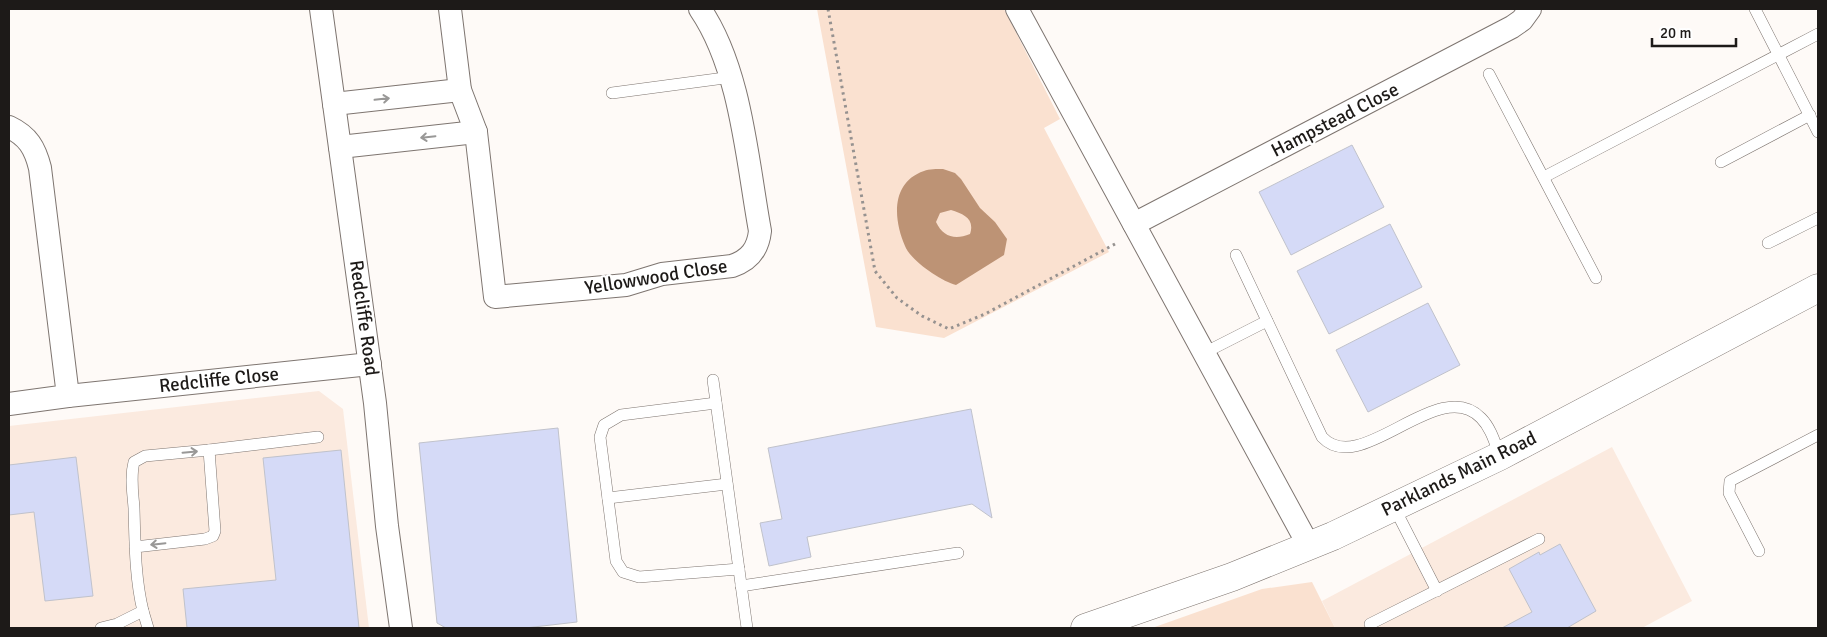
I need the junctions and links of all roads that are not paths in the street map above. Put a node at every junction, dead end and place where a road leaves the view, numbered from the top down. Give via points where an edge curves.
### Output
1 (321, 9) edge
2 (450, 9) edge
3 (700, 9) edge
4 (1017, 9) edge
5 (1530, 9) edge
6 (1755, 9) edge
7 (1818, 34) edge
8 (1778, 55) junction
9 (1489, 74) dead end
10 (732, 77) junction
11 (460, 90) junction
12 (612, 93) dead end
13 (334, 104) junction
14 (1810, 115) junction
15 (9, 128) edge
16 (476, 132) junction
17 (1818, 132) edge
18 (340, 147) junction
19 (1721, 162) dead end
20 (1544, 176) junction
21 (1818, 218) edge
22 (1134, 224) junction
23 (1768, 242) dead end
24 (1236, 255) dead end
25 (1596, 278) dead end
26 (1818, 288) edge
27 (1267, 321) junction
28 (1204, 353) junction
29 (370, 364) junction
30 (713, 380) dead end
31 (68, 396) junction
32 (716, 403) junction
33 (9, 404) edge
34 (1818, 435) edge
35 (318, 437) dead end
36 (209, 450) junction
37 (1500, 456) junction
38 (727, 484) junction
39 (608, 498) junction
40 (1394, 507) junction
41 (1539, 539) dead end
42 (1309, 546) junction
43 (135, 547) junction
44 (1759, 550) dead end
45 (958, 553) dead end
46 (739, 570) junction
47 (741, 586) junction
48 (1436, 591) junction
49 (143, 612) junction
50 (1370, 624) dead end
51 (1100, 626) edge
52 (101, 628) edge
53 (148, 628) edge
54 (401, 628) edge
55 (747, 628) edge

1 - 13 street, Redcliffe Road
2 - 11 street, Yellowwood Close
3 - 10 street, Yellowwood Close via 715,30
4 - 22 street
5 - 22 street, Hampstead Close via 1512,27
6 - 8 lane
7 - 8 lane
8 - 14 lane
8 - 20 lane
9 - 20 lane
10 - 12 lane
10 - 16 street, Yellowwood Close via 760,231 754,252 732,266 662,274 626,285 495,297
13 -> 11 street
11 - 16 street, Yellowwood Close
13 - 18 street, Redcliffe Road
14 - 17 lane
14 - 19 lane
15 - 31 street via 26,138 36,151
16 -> 18 street
18 - 29 street, Redcliffe Road
20 - 25 lane
21 - 23 lane
22 - 28 street
24 - 27 lane
26 - 37 street, Parklands Main Road
27 - 28 lane
27 - 37 lane via 1327,442 1340,447 1358,445 1445,407 1462,406 1488,426
28 - 42 street
29 - 31 street, Redcliffe Close
29 - 54 street, Redcliffe Road via 393,582
30 - 32 lane
31 - 33 street, Redcliffe Close
32 - 38 lane
32 - 39 lane via 620,415 606,422 600,437
34 - 44 lane via 1730,481 1729,493
35 - 36 lane
43 -> 36 lane via 134,462 141,457
36 -> 43 lane via 213,536 205,540
37 - 40 street, Parklands Main Road
38 - 39 lane
38 - 46 lane
39 - 46 lane via 616,561 623,572 639,577
40 - 42 street, Parklands Main Road
40 - 48 lane
41 - 48 lane
42 - 51 street, Parklands Main Road
43 - 49 lane via 137,586
45 - 47 lane
46 - 47 lane
47 - 55 lane
48 - 50 lane
49 - 52 lane
49 - 53 lane

